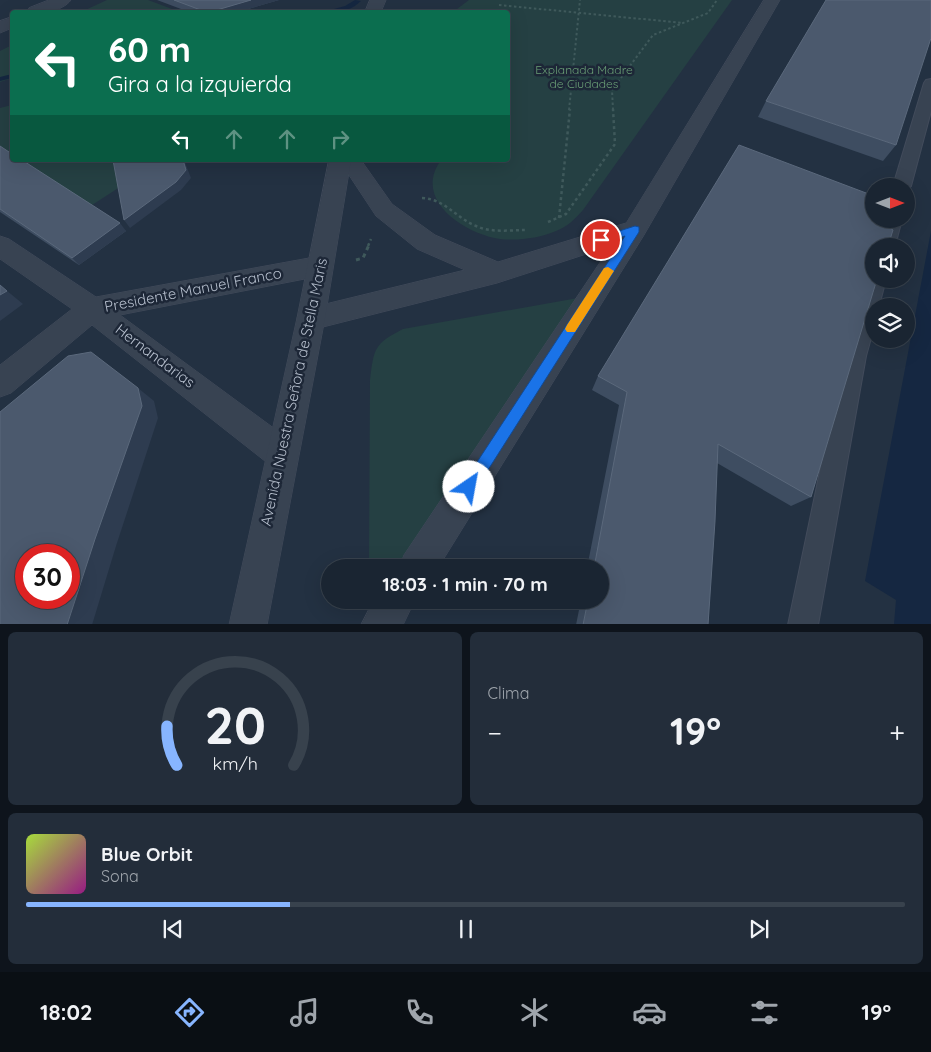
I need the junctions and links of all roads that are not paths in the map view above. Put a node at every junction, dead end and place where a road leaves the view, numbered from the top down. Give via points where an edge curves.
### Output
1 (63, 0) edge
2 (772, 0) edge
3 (40, 10) edge
4 (931, 83) edge
5 (340, 162) edge
6 (351, 162) edge
7 (904, 178) edge
8 (635, 229) junction
9 (0, 246) edge
10 (320, 266) junction
11 (497, 273) junction
12 (874, 288) edge
13 (92, 309) junction
14 (311, 318) junction
15 (0, 383) edge
16 (282, 454) junction
17 (423, 559) edge
18 (390, 609) edge
19 (248, 624) edge
20 (380, 624) edge
21 (803, 624) edge

1 - 3 street
2 - 8 street
4 - 7 lane
5 - 10 street, Avenida Nuestra Señora de Stella Maris
6 - 11 street via 384,210 426,242
8 - 11 street
8 - 17 street
9 - 13 street, Hernandarias
10 - 13 street, Presidente Manuel Franco
10 - 14 street, Avenida Nuestra Señora de Stella Maris
11 - 14 street
12 - 21 lane via 855,356
13 - 15 street, Presidente Manuel Franco
13 - 16 street, Hernandarias
14 - 16 street, Avenida Nuestra Señora de Stella Maris
16 - 19 street, Avenida Nuestra Señora de Stella Maris
18 - 20 street

